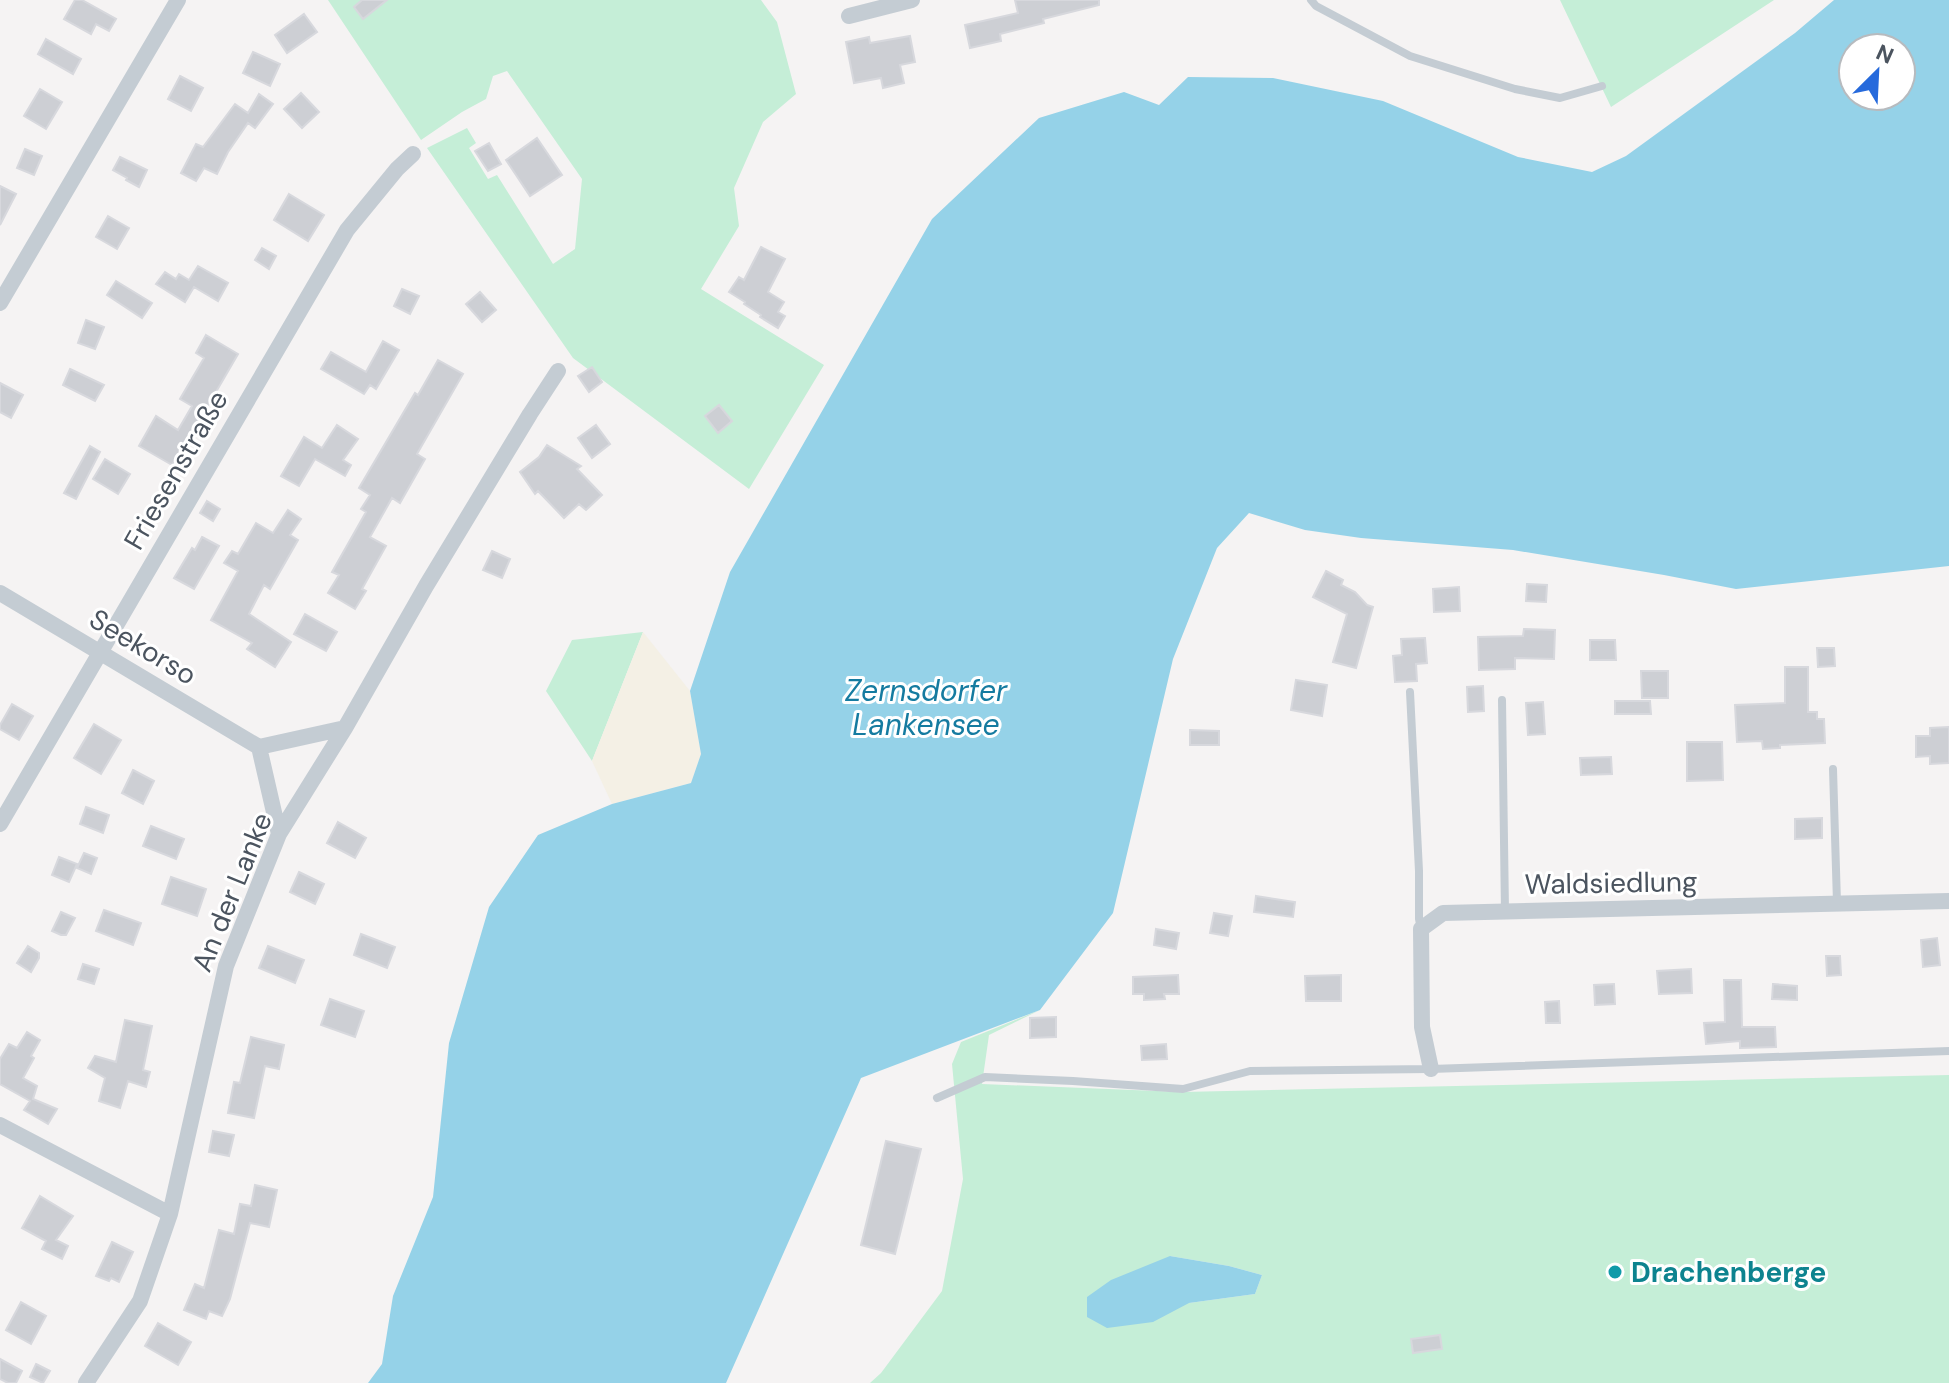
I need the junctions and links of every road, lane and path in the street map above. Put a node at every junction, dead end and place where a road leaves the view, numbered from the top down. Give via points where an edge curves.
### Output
1 (178, 0) edge
2 (912, 0) edge
3 (1311, 0) edge
4 (849, 16) dead end
5 (1602, 86) dead end
6 (413, 154) dead end
7 (0, 303) edge
8 (558, 371) dead end
9 (0, 593) edge
10 (101, 651) junction
11 (1410, 692) dead end
12 (1502, 700) dead end
13 (345, 728) junction
14 (259, 747) junction
15 (1833, 769) dead end
16 (0, 824) edge
17 (279, 834) junction
18 (1949, 901) edge
19 (1837, 903) junction
20 (1505, 911) junction
21 (1421, 929) junction
22 (1949, 1051) edge
23 (1431, 1069) junction
24 (937, 1098) dead end
25 (0, 1125) edge
26 (170, 1214) junction
27 (86, 1383) edge

1 - 7 street
2 - 4 street
3 - 5 lane via 1410,56 1515,89 1560,98
6 - 10 street, Friesenstraße via 347,230
8 - 13 street, An der Lanke
9 - 10 street, Seekorso
10 - 14 street, Seekorso
10 - 16 street, Friesenstraße
11 - 21 lane
12 - 20 lane
13 - 14 street
13 - 17 street, An der Lanke
14 - 17 street
15 - 19 lane
17 - 26 street, An der Lanke via 226,966
18 - 19 street, Waldsiedlung
19 - 20 street, Waldsiedlung
20 - 21 street, Waldsiedlung via 1443,913
21 - 23 street via 1422,1027
22 - 23 lane
23 - 24 lane via 1250,1071 1183,1089 985,1077
25 - 26 street
26 - 27 street, An der Lanke via 140,1301

